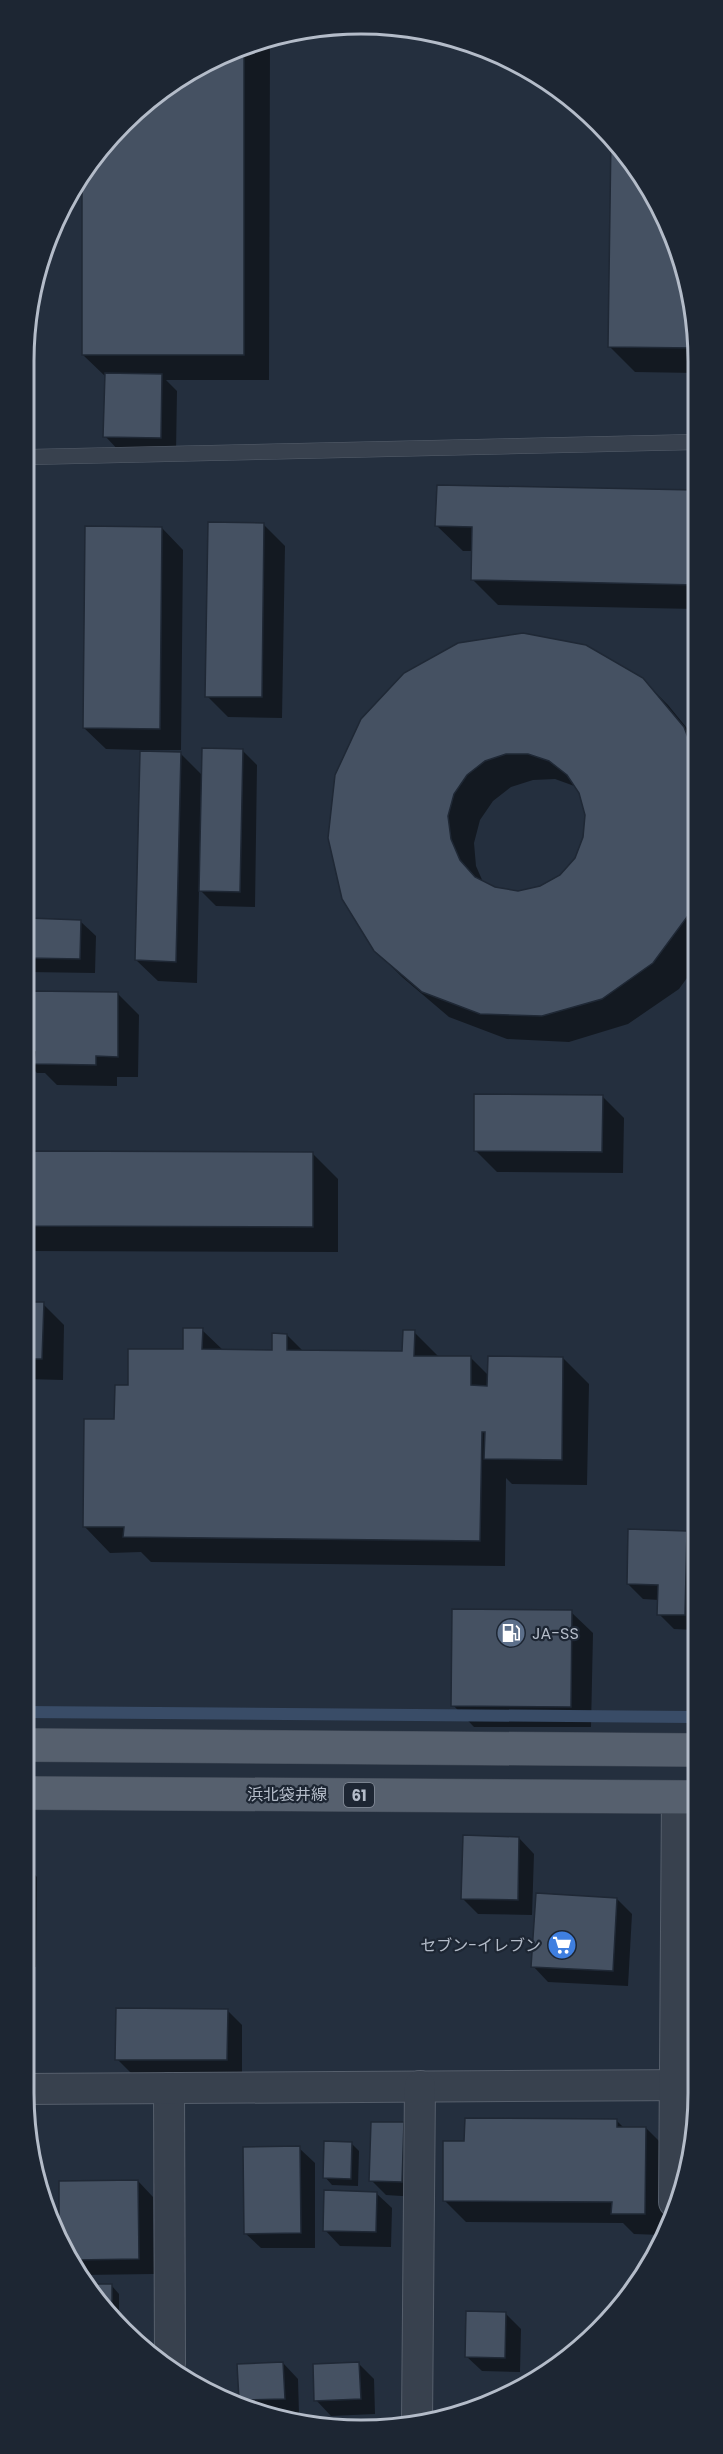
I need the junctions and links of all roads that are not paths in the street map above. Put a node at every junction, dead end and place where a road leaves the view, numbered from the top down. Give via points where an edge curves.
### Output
1 (688, 442) edge
2 (34, 457) edge
3 (34, 1745) edge
4 (688, 1750) edge
5 (34, 1793) edge
6 (685, 1797) edge
7 (684, 2084) edge
8 (420, 2086) junction
9 (169, 2088) junction
10 (34, 2090) edge
11 (677, 2177) edge
12 (170, 2357) edge
13 (417, 2415) edge

1 - 2 lane
3 - 4 main road
5 - 6 main road, 浜北袋井線 / 61
6 - 7 street
7 - 8 street
7 - 11 street
8 - 9 street
8 - 13 street
9 - 10 street
9 - 12 street

